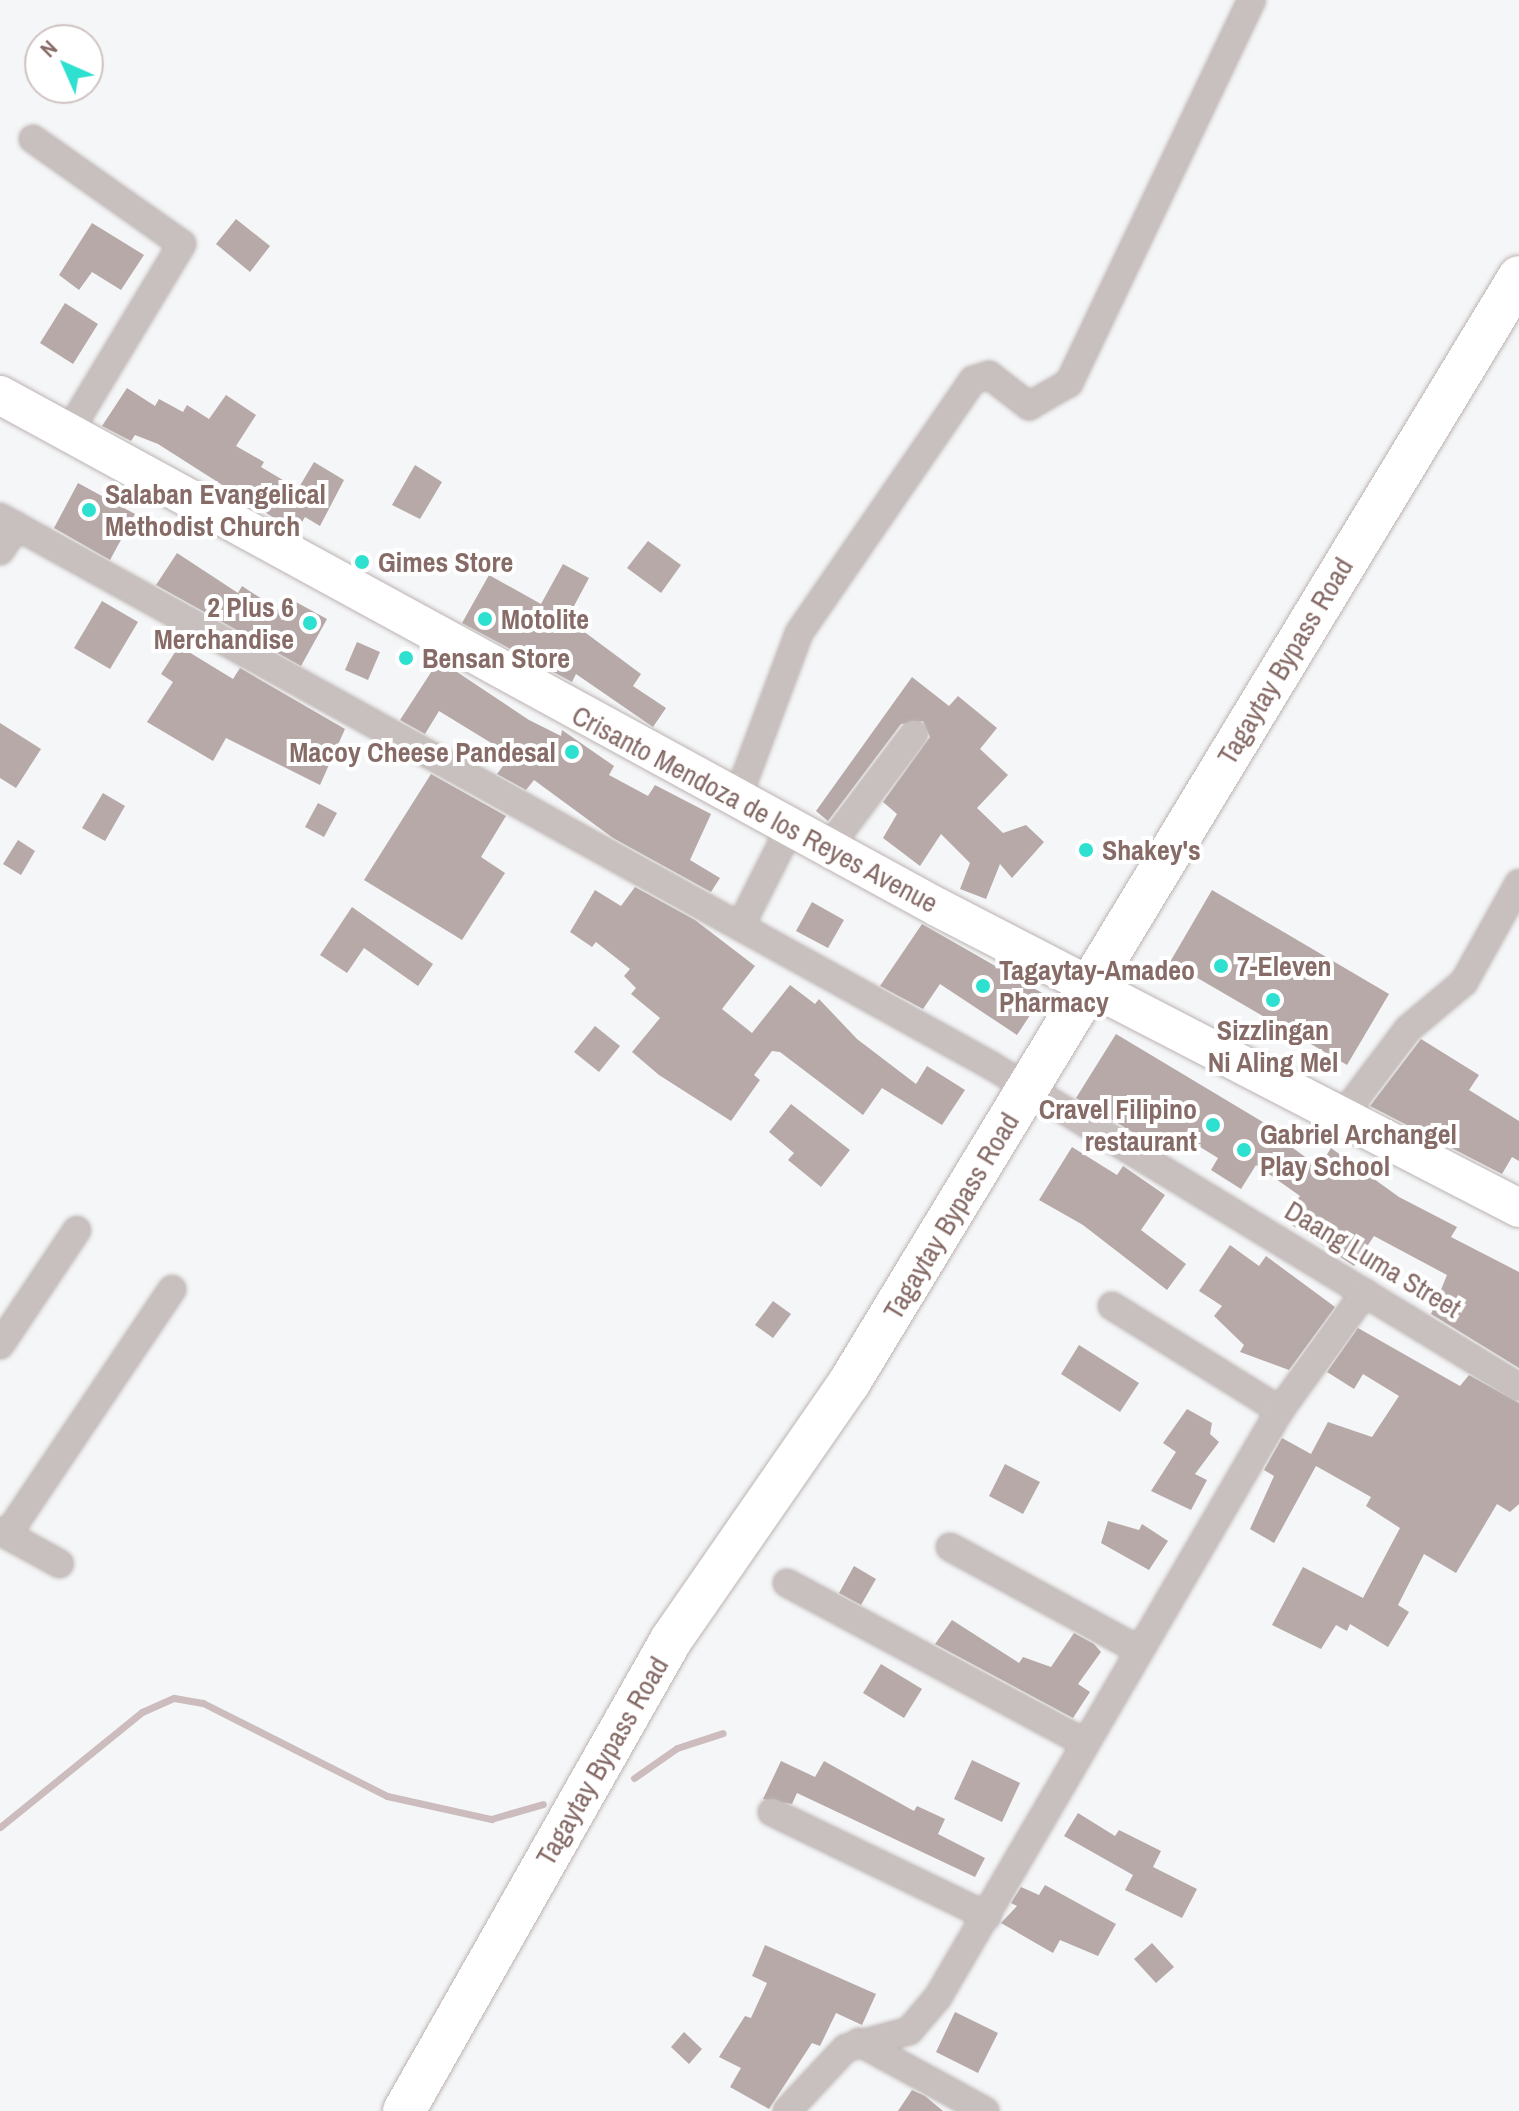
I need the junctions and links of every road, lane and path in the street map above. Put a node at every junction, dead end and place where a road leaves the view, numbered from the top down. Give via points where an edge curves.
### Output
1 (1252, 0) edge
2 (33, 139) dead end
3 (1519, 277) edge
4 (0, 395) edge
5 (69, 431) junction
6 (9, 522) edge
7 (0, 551) edge
8 (914, 734) dead end
9 (737, 799) junction
10 (790, 828) junction
11 (828, 848) junction
12 (1519, 883) edge
13 (741, 925) junction
14 (1090, 987) junction
15 (1028, 1088) junction
16 (1343, 1115) junction
17 (1519, 1208) edge
18 (77, 1230) dead end
19 (172, 1289) dead end
20 (1365, 1292) junction
21 (1112, 1306) dead end
22 (0, 1345) edge
23 (1519, 1387) edge
24 (1280, 1410) junction
25 (4, 1533) edge
26 (950, 1547) dead end
27 (60, 1564) dead end
28 (787, 1583) dead end
29 (1137, 1649) junction
30 (1086, 1743) junction
31 (772, 1812) dead end
32 (987, 1916) junction
33 (859, 2042) junction
34 (404, 2111) edge
35 (787, 2111) edge
36 (985, 2111) edge

1 - 9 street via 1069,383 1029,406 989,375 973,380 799,633
2 - 5 street via 182,244
3 - 14 main road, Tagaytay Bypass Road
4 - 5 main road, Crisanto Mendoza de los Reyes Avenue
5 - 9 main road, Crisanto Mendoza de los Reyes Avenue
6 - 7 street
6 - 13 street, Daang Luma Street
8 - 11 street
9 - 10 main road, Crisanto Mendoza de los Reyes Avenue
10 - 11 main road, Crisanto Mendoza de los Reyes Avenue
10 - 13 street
11 - 14 main road, Crisanto Mendoza de los Reyes Avenue
12 - 16 street via 1464,982 1408,1029
13 - 15 street, Daang Luma Street
14 - 15 main road, Tagaytay Bypass Road
14 - 16 main road, Crisanto Mendoza de los Reyes Avenue
15 - 20 street, Daang Luma Street
15 - 34 main road, Tagaytay Bypass Road via 849,1383 671,1640
16 - 17 main road, Crisanto Mendoza de los Reyes Avenue
18 - 22 street
19 - 25 street
20 - 23 street, Daang Luma Street
20 - 24 street
21 - 24 street
24 - 29 street
25 - 27 street
26 - 29 street
28 - 30 street
29 - 30 street
30 - 32 street
31 - 32 street
32 - 33 street via 920,2021 900,2035
33 - 35 street via 834,2057
33 - 36 street

